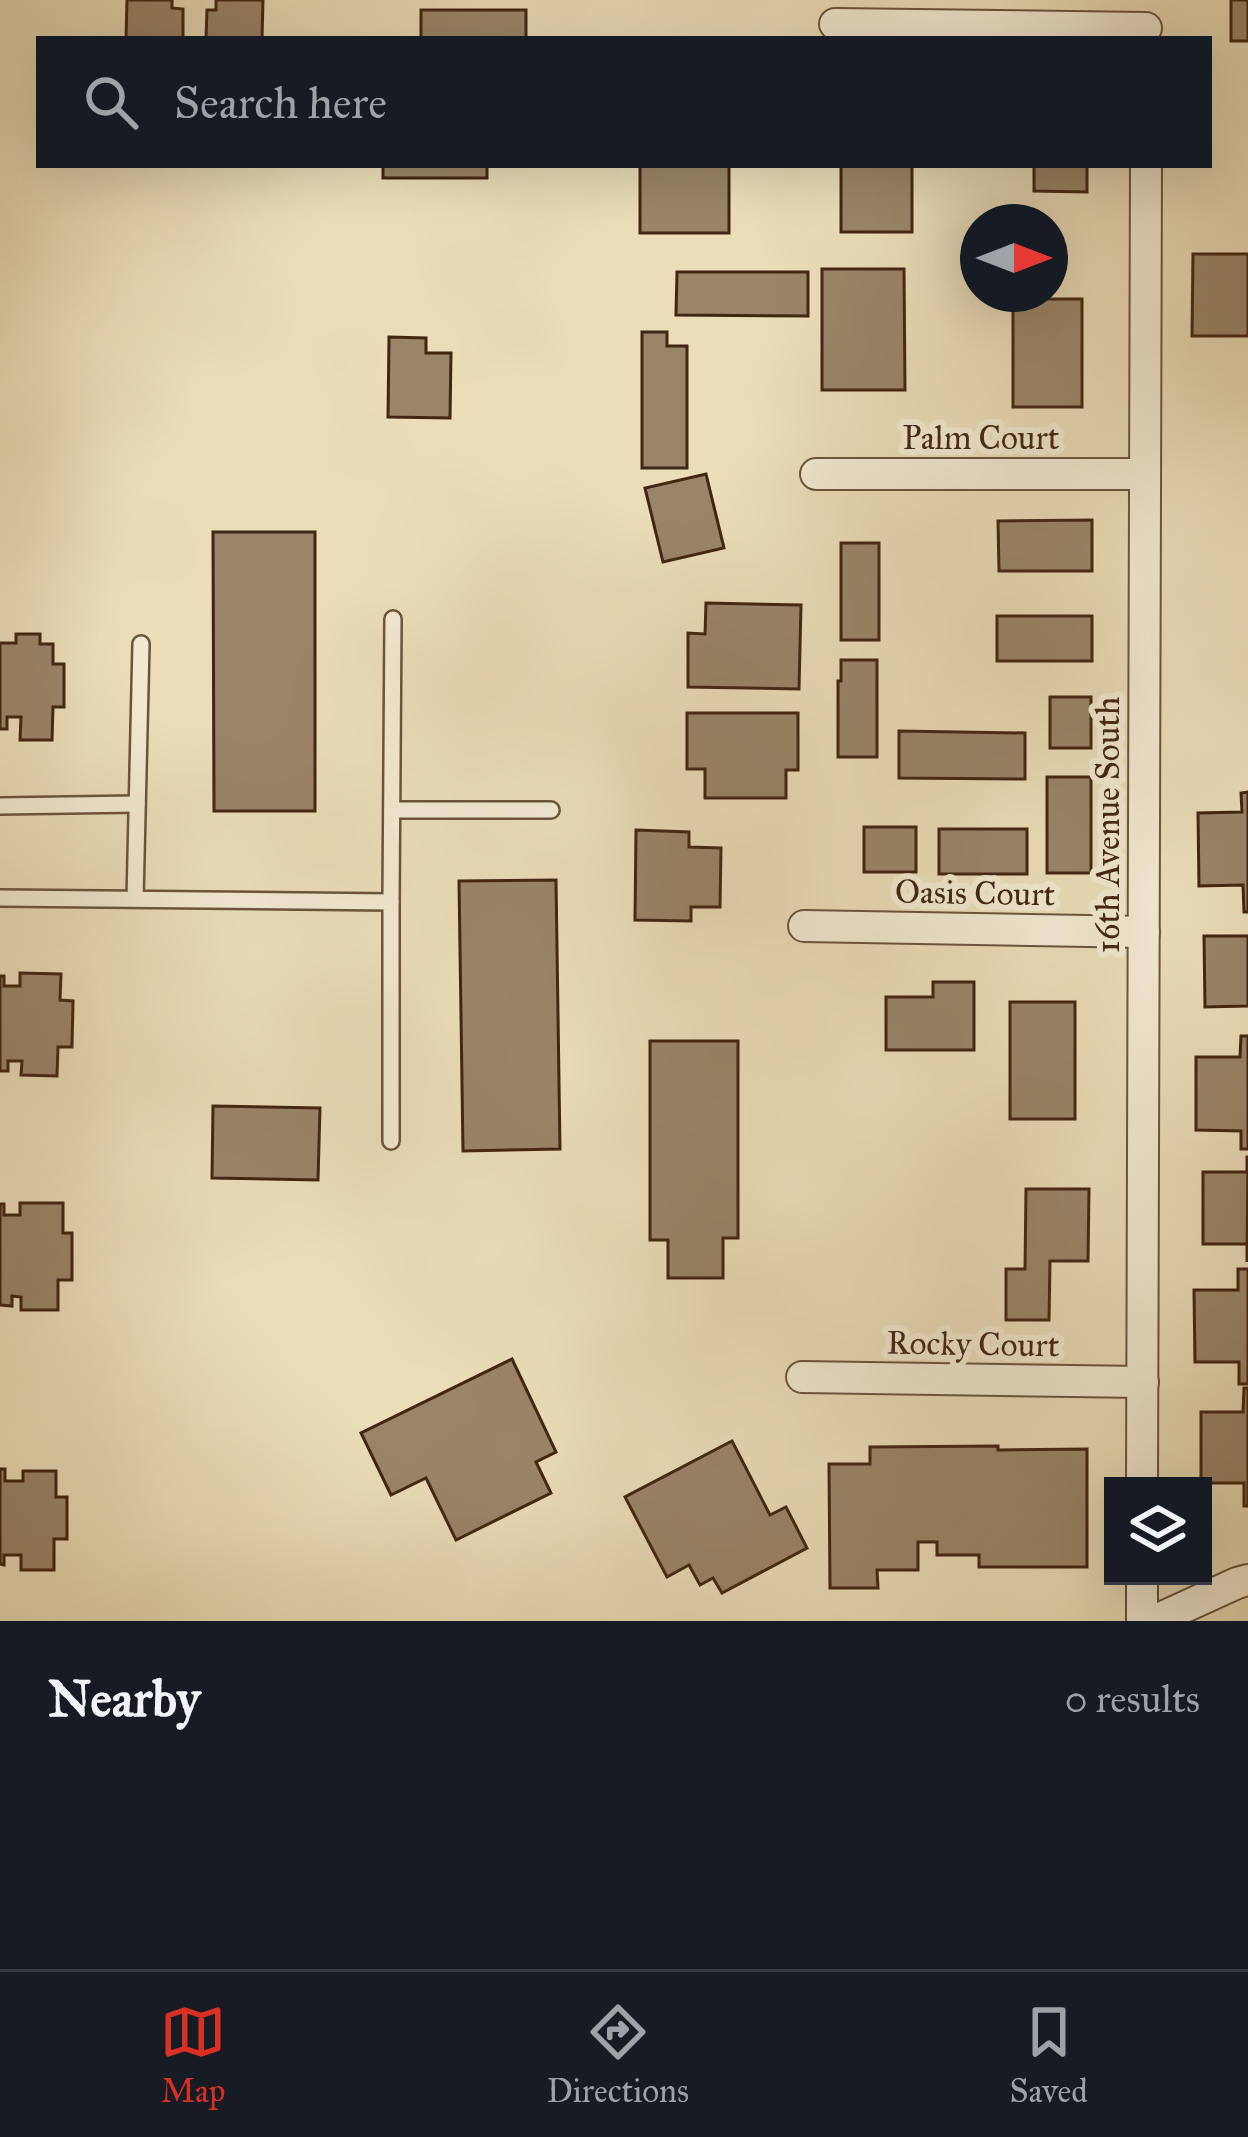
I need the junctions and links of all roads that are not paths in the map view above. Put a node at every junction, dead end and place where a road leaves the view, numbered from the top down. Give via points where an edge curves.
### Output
1 (1146, 22) edge
2 (835, 24) dead end
3 (1146, 168) edge
4 (816, 474) dead end
5 (1145, 474) junction
6 (393, 619) dead end
7 (141, 644) dead end
8 (137, 805) junction
9 (0, 806) edge
10 (392, 810) junction
11 (551, 810) dead end
12 (0, 898) edge
13 (135, 899) junction
14 (392, 902) junction
15 (804, 926) dead end
16 (1144, 932) junction
17 (392, 1141) dead end
18 (802, 1377) dead end
19 (1143, 1382) junction
20 (1142, 1477) edge
21 (1248, 1580) edge
22 (1142, 1585) edge
23 (1142, 1621) edge
24 (1154, 1621) edge

1 - 2 street
3 - 5 street, 16th Avenue South
4 - 5 street, Palm Court
5 - 16 street, 16th Avenue South
6 - 10 lane
7 - 8 lane
8 - 9 lane
8 - 13 lane
10 - 11 lane
10 - 14 lane
12 - 13 lane
13 - 14 lane
14 - 17 lane
15 - 16 street, Oasis Court
16 - 19 street, 16th Avenue South
18 - 19 street, Rocky Court
19 - 20 street, 16th Avenue South
21 - 24 street
22 - 23 street

